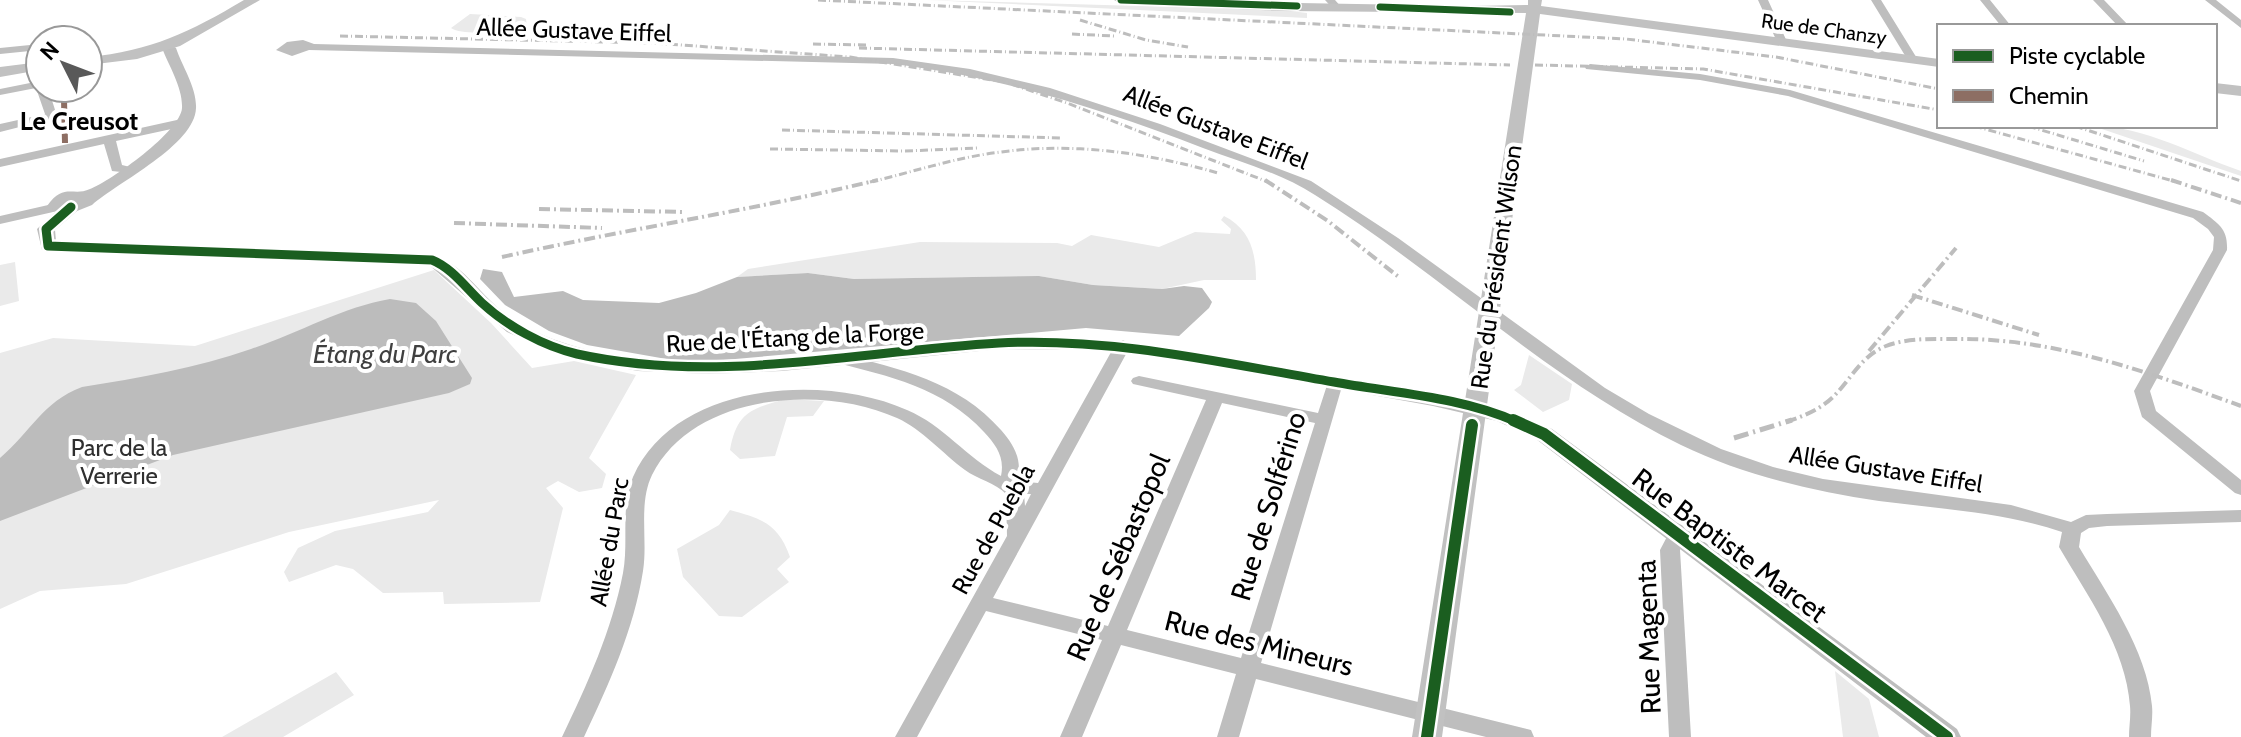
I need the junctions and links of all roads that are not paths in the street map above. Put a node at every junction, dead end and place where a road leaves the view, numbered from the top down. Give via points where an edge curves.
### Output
1 (253, 0) edge
2 (1121, 0) edge
3 (1763, 0) edge
4 (1876, 0) edge
5 (1985, 0) edge
6 (2098, 0) edge
7 (2210, 0) edge
8 (1216, 2) edge
9 (1334, 5) edge
10 (1532, 16) edge
11 (2004, 24) edge
12 (2122, 24) edge
13 (2241, 25) edge
14 (1782, 43) junction
15 (308, 47) dead end
16 (169, 48) junction
17 (24, 49) edge
18 (0, 51) edge
19 (104, 59) edge
20 (1913, 60) junction
21 (1937, 63) edge
22 (1590, 67) dead end
23 (24, 68) edge
24 (0, 72) edge
25 (24, 88) edge
26 (2217, 88) edge
27 (2241, 91) edge
28 (0, 92) edge
29 (47, 104) edge
30 (186, 122) junction
31 (0, 128) edge
32 (109, 139) junction
33 (0, 163) edge
34 (126, 170) junction
35 (70, 202) junction
36 (0, 219) edge
37 (1123, 345) junction
38 (838, 358) junction
39 (1139, 381) dead end
40 (1335, 383) junction
41 (1215, 399) junction
42 (1475, 408) junction
43 (1323, 419) junction
44 (1011, 489) junction
45 (2241, 489) edge
46 (1042, 495) junction
47 (2241, 516) edge
48 (2072, 529) junction
49 (1677, 536) junction
50 (1017, 540) junction
51 (981, 602) junction
52 (1114, 636) junction
53 (1249, 669) junction
54 (1428, 726) edge
55 (573, 737) edge
56 (906, 737) edge
57 (1071, 737) edge
58 (1228, 737) edge
59 (1523, 737) edge
60 (1680, 737) edge
61 (1947, 737) edge
62 (2140, 737) edge

1 - 16 main road
2 - 8 main road, Rue de Chanzy
3 - 14 street
4 - 20 street
5 - 11 street
6 - 12 street
7 - 13 street
8 - 9 main road, Rue de Chanzy
9 - 10 main road, Rue de Chanzy
10 - 14 main road, Rue de Chanzy via 1573,16
10 - 42 main road, Rue du Président Wilson
14 - 20 main road, Rue de Chanzy
15 - 48 street, Allée Gustave Eiffel via 893,61 1020,82 1293,177 1422,261 1615,401 1718,455 1814,484 2016,512
16 - 19 main road
16 - 30 street via 189,107
17 - 18 street
20 - 21 main road, Rue de Chanzy
22 - 45 street via 1700,77 1790,93 2198,215 2221,237 2220,250 2155,366 2142,400 2148,413
23 - 24 main road
25 - 28 street
26 - 27 main road
29 - 31 street via 51,116
30 - 32 street
30 - 34 street
32 - 33 street
32 - 34 street via 116,168
34 - 35 street
35 - 36 street
35 - 38 street, Rue de l'Étang de la Forge via 46,229 48,246 432,260 513,327 603,359 691,368
37 - 38 street, Rue de l'Étang de la Forge via 1021,343
37 - 40 street, Rue de l'Étang de la Forge
37 - 46 street, Rue de Puebla
38 - 44 street via 905,375 967,406 1010,456
39 - 41 street
40 - 42 street, Rue de l'Étang de la Forge
40 - 43 street, Rue de Solférino
41 - 43 street
41 - 52 street, Rue de Sébastopol
42 - 49 street, Rue Baptiste Marcet via 1533,426
42 - 54 main road, Rue du Président Wilson
43 - 53 street, Rue de Solférino
44 - 46 street, Allée du Parc
44 - 50 street
44 - 55 street, Allée du Parc via 915,421 871,402 826,393 784,394 705,416 668,441 643,474 628,595
46 - 50 street, Rue de Puebla
47 - 48 street via 2107,520
48 - 62 street via 2069,547 2116,627 2135,676
49 - 60 street, Rue Magenta via 1670,550
49 - 61 street, Rue Baptiste Marcet
50 - 51 street, Rue de Puebla
51 - 52 street, Rue des Mineurs
51 - 56 street, Rue de Puebla
52 - 53 street, Rue des Mineurs
52 - 57 street, Rue de Sébastopol
53 - 54 street, Rue des Mineurs
53 - 58 street, Rue de Solférino
54 - 59 street, Rue des Mineurs

